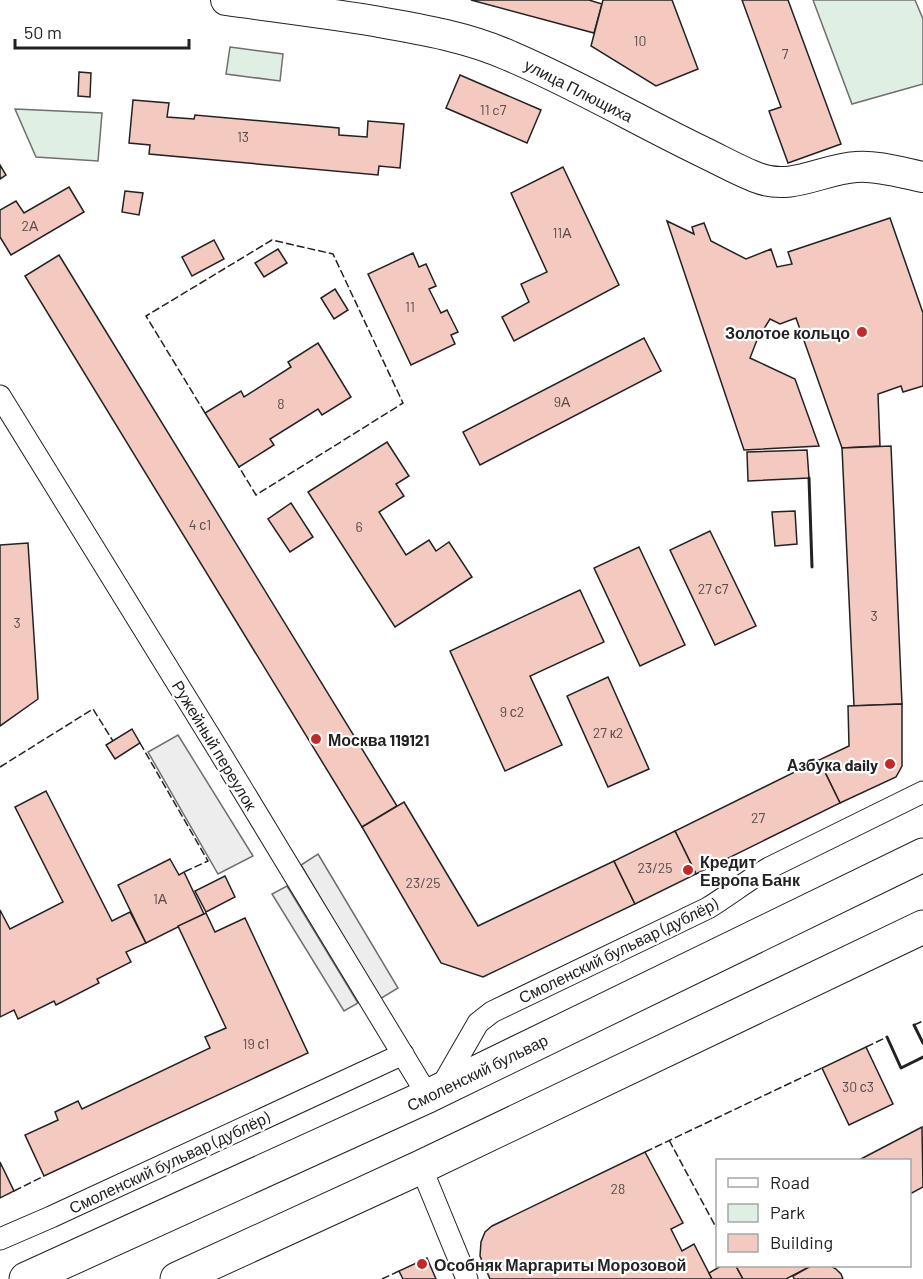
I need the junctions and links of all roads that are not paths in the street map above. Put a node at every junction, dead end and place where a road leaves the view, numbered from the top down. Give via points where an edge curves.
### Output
1 (226, 0) edge
2 (923, 177) edge
3 (0, 396) edge
4 (923, 792) edge
5 (923, 855) edge
6 (923, 927) edge
7 (403, 1054) junction
8 (434, 1093) junction
9 (421, 1167) junction
10 (0, 1239) edge
11 (26, 1279) edge
12 (177, 1279) edge
13 (467, 1279) edge

1 - 2 street, улица Плющиха via 462,39 564,81 760,179 800,181 858,166
3 - 7 street, Ружейный переулок
4 - 8 street, Смоленский бульвар (дублёр) via 755,875 708,908 492,1012 478,1023
5 - 8 main road, Смоленский бульвар
6 - 9 main road
7 - 8 street, Ружейный переулок
7 - 10 street, Смоленский бульвар (дублёр)
8 - 11 main road, Смоленский бульвар
9 - 12 main road
9 - 13 street

